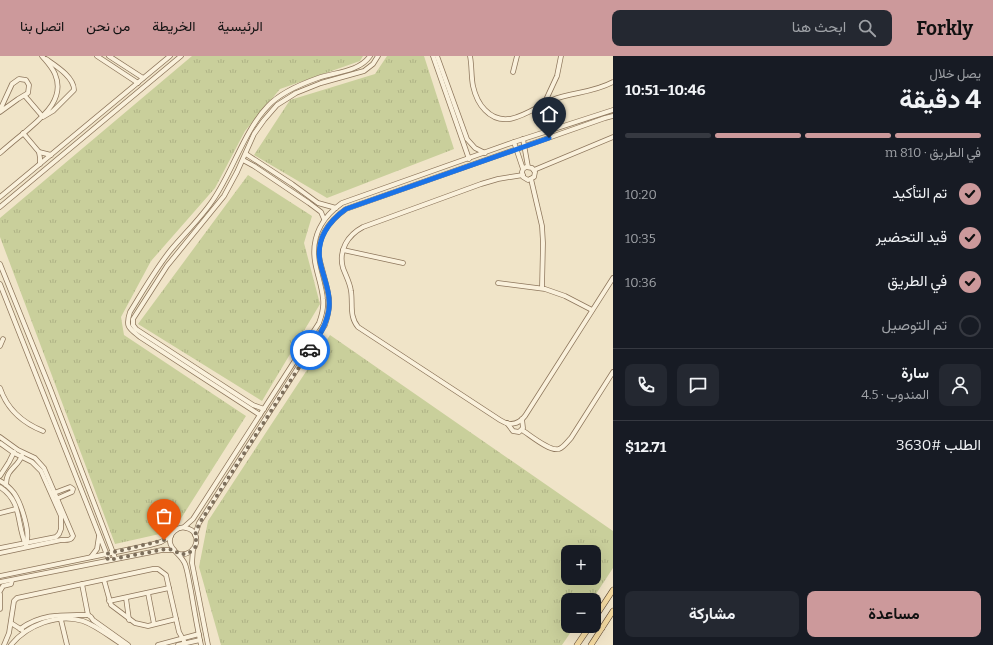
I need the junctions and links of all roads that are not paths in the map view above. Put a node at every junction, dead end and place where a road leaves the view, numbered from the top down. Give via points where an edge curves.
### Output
1 (97, 56) edge
2 (109, 56) edge
3 (170, 56) edge
4 (181, 56) edge
5 (370, 56) edge
6 (378, 56) edge
7 (433, 56) edge
8 (437, 56) edge
9 (470, 56) edge
10 (517, 56) edge
11 (562, 56) edge
12 (43, 57) edge
13 (513, 72) dead end
14 (144, 78) junction
15 (613, 82) edge
16 (138, 83) junction
17 (25, 96) junction
18 (544, 104) junction
19 (613, 110) edge
20 (0, 111) edge
21 (613, 116) edge
22 (43, 117) junction
23 (23, 133) junction
24 (613, 137) edge
25 (523, 140) junction
26 (514, 142) junction
27 (524, 147) junction
28 (516, 150) junction
29 (39, 152) junction
30 (0, 153) edge
31 (486, 153) junction
32 (246, 154) junction
33 (51, 155) junction
34 (469, 159) junction
35 (243, 160) junction
36 (40, 164) junction
37 (528, 167) junction
38 (524, 169) junction
39 (534, 170) junction
40 (522, 175) junction
41 (531, 179) junction
42 (0, 197) edge
43 (0, 207) edge
44 (336, 208) junction
45 (324, 220) junction
46 (343, 250) junction
47 (403, 263) dead end
48 (0, 264) edge
49 (613, 278) edge
50 (498, 283) dead end
51 (1, 287) edge
52 (542, 288) junction
53 (592, 310) junction
54 (3, 339) dead end
55 (0, 346) edge
56 (613, 372) edge
57 (0, 388) edge
58 (264, 409) junction
59 (260, 415) junction
60 (522, 419) junction
61 (507, 423) junction
62 (522, 430) junction
63 (43, 431) dead end
64 (0, 436) edge
65 (0, 443) edge
66 (20, 451) junction
67 (14, 453) junction
68 (22, 457) junction
69 (0, 476) edge
70 (0, 482) edge
71 (6, 485) junction
72 (0, 487) edge
73 (53, 493) junction
74 (56, 499) junction
75 (16, 509) junction
76 (0, 513) edge
77 (184, 527) junction
78 (59, 534) junction
79 (99, 534) junction
80 (195, 535) junction
81 (171, 536) junction
82 (61, 540) junction
83 (26, 546) junction
84 (174, 550) junction
85 (193, 550) junction
86 (1, 551) edge
87 (113, 552) junction
88 (106, 554) junction
89 (179, 554) junction
90 (91, 557) junction
91 (115, 558) junction
92 (108, 560) junction
93 (0, 576) edge
94 (12, 580) junction
95 (104, 580) junction
96 (0, 582) edge
97 (82, 584) junction
98 (169, 588) junction
99 (613, 590) edge
100 (0, 591) edge
101 (148, 593) junction
102 (0, 594) edge
103 (126, 598) junction
104 (109, 602) junction
105 (601, 608) edge
106 (0, 609) edge
107 (613, 611) edge
108 (88, 615) junction
109 (176, 619) junction
110 (61, 620) junction
111 (129, 620) junction
112 (91, 622) junction
113 (11, 623) junction
114 (154, 624) junction
115 (602, 628) joint
116 (22, 630) junction
117 (586, 633) edge
118 (206, 635) junction
119 (199, 637) junction
120 (183, 638) junction
121 (581, 640) junction
122 (184, 644) edge
123 (4, 645) edge
124 (11, 645) edge
125 (67, 645) edge
126 (123, 645) edge
127 (128, 645) edge
128 (158, 645) edge
129 (178, 645) edge
130 (201, 645) edge
131 (208, 645) edge
132 (577, 645) edge
133 (590, 645) edge

1 - 16 street
2 - 14 street
3 - 14 street
4 - 43 street
5 - 59 street via 360,66 298,85 269,104 255,123 213,200 160,265 130,312 130,330
6 - 32 street via 364,72 321,83 296,93 277,105 254,134
7 - 34 street
8 - 31 street via 467,139 475,148
9 - 18 street via 474,92 479,103 493,117 504,120 515,118
10 - 13 street
11 - 18 street via 557,76
12 - 22 street via 55,75 57,90 53,104
12 - 22 street via 69,77 74,88 63,102
14 - 16 street
15 - 18 street via 599,89 564,96
16 - 33 street
17 - 20 street
17 - 20 street via 29,91 29,83 22,79 15,80
17 - 22 street
19 - 25 street
21 - 27 street
22 - 23 street
23 - 29 street
23 - 30 street
24 - 39 street
25 - 26 street
25 - 27 street
26 - 28 street
26 - 31 street
27 - 28 street
27 - 37 street
28 - 38 street
28 - 80 street via 346,209 330,223 319,251 329,298 329,312 325,325 199,524
29 - 33 street
29 - 36 street
31 - 34 street
32 - 35 street
32 - 44 street via 318,203
33 - 36 street
34 - 44 street via 342,203
35 - 45 street via 309,203 321,212
35 - 58 street via 224,196 167,266 132,322 136,329 253,405
36 - 42 street
37 - 38 street
37 - 39 street
38 - 40 street
39 - 41 street
40 - 41 street via 525,179
40 - 46 street via 490,181 363,227 349,237
41 - 52 street via 542,226
44 - 45 street
45 - 58 street via 313,250 322,292 322,316
46 - 47 street
46 - 61 street via 343,265 351,289 352,314 358,327
48 - 87 street
49 - 53 street
50 - 52 street
51 - 79 street
52 - 53 street
53 - 60 street
54 - 55 street
56 - 62 street via 565,446 560,449 547,447
57 - 63 street via 6,402 15,413 30,426
58 - 59 street
59 - 77 street via 193,519
60 - 61 street via 515,423
60 - 62 street
61 - 62 street via 515,432
64 - 66 street
65 - 67 street
66 - 67 street
66 - 68 street
66 - 73 street via 40,463 48,474
67 - 68 street
67 - 69 street
68 - 71 street via 7,475
68 - 73 street via 41,471
70 - 71 street
71 - 83 street via 22,510 28,534
72 - 75 street via 10,495
73 - 74 street
73 - 74 street via 70,486 72,488 72,492
74 - 78 street via 61,520
74 - 82 street via 73,534 70,540
75 - 76 street
75 - 83 street
77 - 80 street
77 - 81 street via 175,530
78 - 82 street
78 - 83 street
79 - 88 street
79 - 90 street via 99,544
80 - 85 street
81 - 84 street
81 - 87 street via 161,542
82 - 83 street
83 - 86 street
84 - 89 street
84 - 91 street
85 - 89 street via 187,554
85 - 118 street via 192,563
87 - 88 street
87 - 91 street
88 - 90 street
88 - 92 street
89 - 119 street via 186,566
90 - 93 street
91 - 92 street
92 - 94 street
94 - 96 street
94 - 100 street via 11,584 3,586
95 - 97 street
95 - 98 street via 158,569 166,575
95 - 104 street
97 - 108 street
97 - 113 street via 17,598
98 - 101 street
98 - 109 street
99 - 105 main road
101 - 103 street
101 - 114 street
102 - 106 street
103 - 104 street
103 - 111 street
104 - 111 street
107 - 115 main road
108 - 112 street
108 - 116 street via 49,616 33,622
109 - 114 street
109 - 120 street
110 - 112 street
110 - 116 street
110 - 125 street
111 - 114 street via 141,625
112 - 126 street
112 - 127 street
113 - 116 street
113 - 123 street
115 - 133 main road
116 - 124 street
117 - 121 main road
118 - 119 street
118 - 131 street
119 - 120 street
119 - 122 street
119 - 130 street
120 - 122 street
120 - 128 street
121 - 132 main road
121 - 133 main road via 588,640
122 - 129 street

